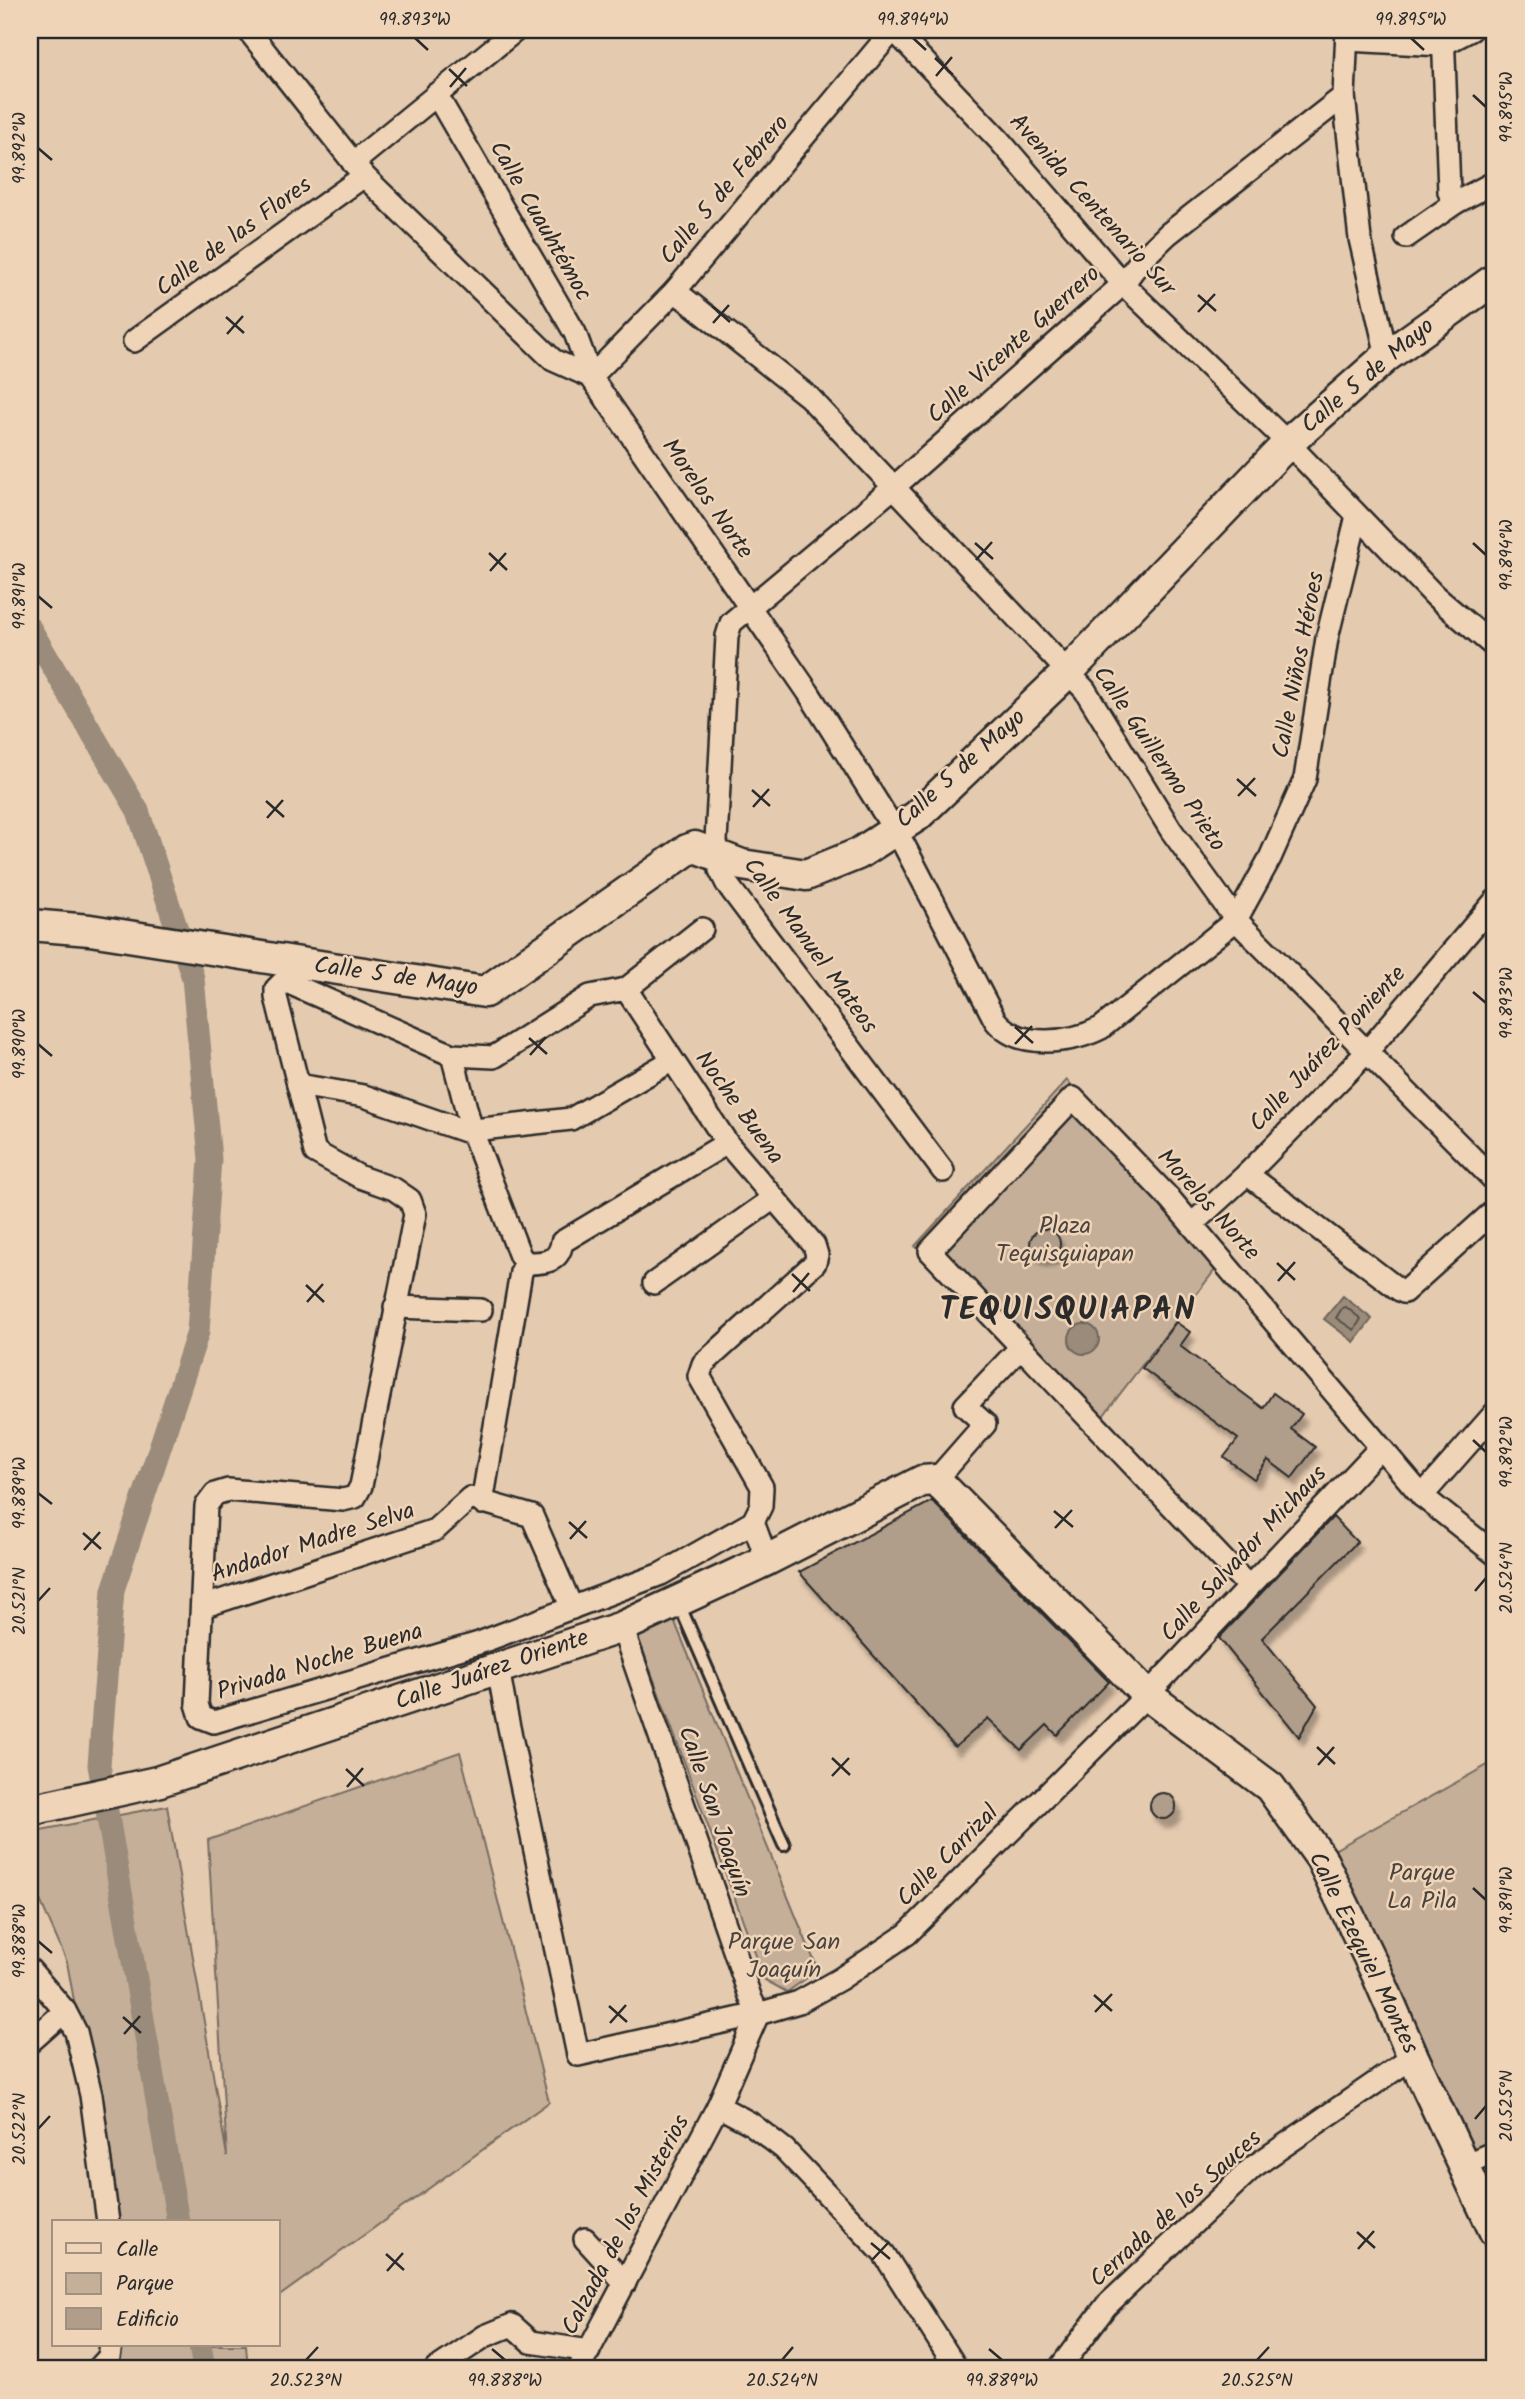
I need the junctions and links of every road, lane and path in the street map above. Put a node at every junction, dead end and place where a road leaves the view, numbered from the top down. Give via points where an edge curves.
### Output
1 (248, 30) edge
2 (516, 30) edge
3 (893, 30) edge
4 (1471, 30) edge
5 (1347, 35) edge
6 (1443, 37) edge
7 (436, 94) junction
8 (1344, 96) junction
9 (358, 169) junction
10 (1495, 182) edge
11 (1455, 203) junction
12 (1406, 237) dead end
13 (1123, 284) junction
14 (675, 291) junction
15 (1489, 291) edge
16 (134, 341) dead end
17 (1387, 356) junction
18 (591, 377) junction
19 (1288, 443) junction
20 (893, 488) junction
21 (1357, 516) junction
22 (750, 607) junction
23 (1495, 647) edge
24 (1068, 672) junction
25 (894, 830) junction
26 (718, 855) junction
27 (1495, 901) edge
28 (1236, 920) junction
29 (30, 925) edge
30 (702, 929) dead end
31 (626, 989) junction
32 (1051, 1042) joint
33 (1366, 1053) junction
34 (452, 1055) junction
35 (671, 1060) junction
36 (298, 1085) junction
37 (472, 1130) junction
38 (727, 1143) junction
39 (943, 1171) dead end
40 (1247, 1174) junction
41 (1495, 1181) edge
42 (774, 1198) junction
43 (1495, 1210) edge
44 (1192, 1224) junction
45 (526, 1263) junction
46 (654, 1283) dead end
47 (395, 1307) junction
48 (481, 1310) dead end
49 (1021, 1347) junction
50 (1495, 1413) edge
51 (1380, 1448) junction
52 (936, 1480) junction
53 (1422, 1496) junction
54 (476, 1501) junction
55 (753, 1522) junction
56 (1495, 1554) edge
57 (767, 1560) junction
58 (1249, 1587) junction
59 (677, 1602) junction
60 (202, 1607) junction
61 (572, 1608) junction
62 (622, 1627) junction
63 (498, 1668) junction
64 (1147, 1695) junction
65 (34, 1809) edge
66 (783, 1845) dead end
67 (30, 1970) edge
68 (65, 2011) junction
69 (758, 2014) junction
70 (30, 2042) edge
71 (1413, 2057) junction
72 (718, 2105) junction
73 (1495, 2152) edge
74 (1465, 2165) junction
75 (1492, 2217) edge
76 (108, 2220) edge
77 (585, 2239) dead end
78 (625, 2283) junction
79 (111, 2346) edge
80 (583, 2364) edge
81 (98, 2369) edge
82 (436, 2369) edge
83 (957, 2369) edge
84 (1059, 2369) edge

1 - 9 street
2 - 7 street, Calle de las Flores
3 - 13 street, Avenida Centenario Sur via 999,139
3 - 14 street, Calle 5 de Febrero
4 - 6 street
5 - 6 street
5 - 8 street
6 - 11 street via 1449,192
7 - 9 street, Calle de las Flores
7 - 18 street, Calle Cuauhtémoc via 575,333
8 - 13 street, Calle Vicente Guerrero via 1168,234
8 - 17 street via 1360,239
9 - 16 street, Calle de las Flores
9 - 18 street via 554,360
10 - 11 street
11 - 12 street
13 - 19 street, Avenida Centenario Sur
13 - 20 street, Calle Vicente Guerrero
14 - 18 street, Calle 5 de Febrero
14 - 20 street, Calle Guillermo Prieto via 808,397
15 - 17 street, Calle 5 de Mayo
17 - 19 street, Calle 5 de Mayo
18 - 22 street, Morelos Norte
19 - 21 street, Avenida Centenario Sur
19 - 24 street, Calle 5 de Mayo
20 - 22 street, Calle Vicente Guerrero
20 - 24 street, Calle Guillermo Prieto
21 - 23 street, Avenida Centenario Sur via 1435,596
21 - 28 street, Calle Niños Héroes via 1327,638 1304,779 1270,858
22 - 25 street, Morelos Norte
22 - 26 street, Calle Manuel Mateos via 731,623 727,636
24 - 25 street, Calle 5 de Mayo via 917,816
24 - 28 street, Calle Guillermo Prieto via 1085,690 1171,830
25 - 26 street, Calle 5 de Mayo via 858,854 806,875 741,865
25 - 32 street, Morelos Norte via 995,1020 1003,1030
26 - 29 street, Calle 5 de Mayo via 695,847 687,850 485,992 90,930
26 - 39 street, Calle Manuel Mateos via 727,884
27 - 33 street, Calle Juárez Poniente
28 - 32 street, Calle Niños Héroes via 1101,1028
28 - 33 street, Calle Guillermo Prieto
30 - 31 street
31 - 34 street via 590,996 494,1057
31 - 35 street, Noche Buena
33 - 40 street, Calle Juárez Poniente
33 - 41 street, Calle Guillermo Prieto
34 - 36 street, Privada Noche Buena via 282,983 276,997
34 - 37 street
35 - 37 street via 571,1119
35 - 38 street, Noche Buena
36 - 37 street via 364,1096
36 - 47 street, Privada Noche Buena via 315,1152 410,1200 415,1214
37 - 45 street
38 - 42 street, Noche Buena
38 - 45 street via 562,1242 555,1258
40 - 43 street via 1404,1292
40 - 44 street, Calle Juárez Poniente
42 - 46 street
42 - 55 street, Noche Buena via 814,1245 815,1263 703,1364 699,1376 762,1487 761,1506
44 - 49 street, Morelos Norte via 1073,1098 929,1251
44 - 51 street, Morelos Norte
45 - 54 street
47 - 48 street
47 - 60 street, Privada Noche Buena via 361,1486 355,1497 343,1500 228,1490 215,1494 206,1506
49 - 52 street via 965,1406 985,1424
49 - 58 street
50 - 53 street
51 - 53 street, Morelos Norte
51 - 58 street, Calle Salvador Michaus
52 - 57 street, Calle Juárez Oriente via 922,1482
52 - 64 street, Calle Ezequiel Montes
53 - 56 street, Morelos Norte
54 - 60 street, Andador Madre Selva via 435,1530
54 - 61 street via 532,1516
55 - 57 street
55 - 61 street, Privada Noche Buena via 661,1574
57 - 59 street, Calle Juárez Oriente
58 - 64 street, Calle Salvador Michaus
59 - 62 street, Calle Juárez Oriente
59 - 66 lane
60 - 61 street, Privada Noche Buena via 197,1704 201,1717 214,1721 479,1643
62 - 63 street, Calle Juárez Oriente
62 - 69 street, Calle San Joaquín
63 - 65 street, Calle Juárez Oriente via 157,1783
63 - 69 street, Calle Carrizal via 578,2055
64 - 69 street, Calle Carrizal via 907,1934 799,2002
64 - 71 street, Calle Ezequiel Montes via 1270,1787 1321,1858
67 - 68 street
68 - 70 street
68 - 76 street via 76,2032 91,2095
69 - 72 street
71 - 74 street, Calle Ezequiel Montes
71 - 84 street, Cerrada de los Sauces via 1253,2167 1106,2306
72 - 78 street, Calzada de los Misterios
72 - 83 street via 784,2149 884,2254
73 - 74 street
74 - 75 street, Calle Ezequiel Montes
77 - 78 street
78 - 80 street, Calzada de los Misterios
79 - 81 street via 109,2357
80 - 82 street via 531,2342 512,2325 485,2336

